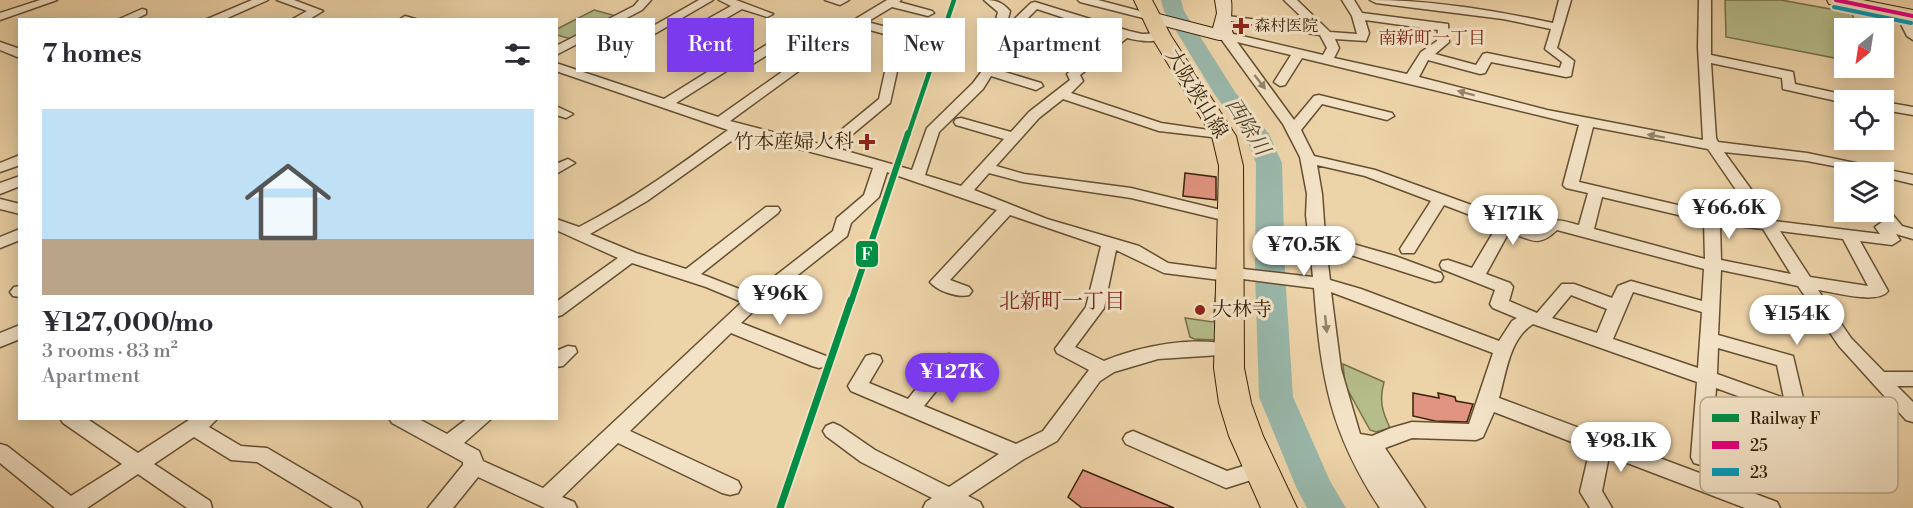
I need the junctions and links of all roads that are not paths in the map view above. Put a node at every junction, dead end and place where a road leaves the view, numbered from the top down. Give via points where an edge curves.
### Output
1 (5, 0) edge
2 (51, 0) edge
3 (262, 0) edge
4 (283, 0) edge
5 (645, 0) edge
6 (707, 0) edge
7 (725, 0) edge
8 (831, 0) edge
9 (843, 0) edge
10 (1084, 0) edge
11 (1290, 0) edge
12 (1348, 0) edge
13 (1376, 0) edge
14 (1564, 0) edge
15 (1705, 0) edge
16 (1836, 0) edge
17 (893, 1) edge
18 (995, 3) edge
19 (739, 6) junction
20 (26, 8) junction
21 (1224, 8) edge
22 (1030, 9) junction
23 (142, 12) dead end
24 (928, 13) dead end
25 (767, 14) dead end
26 (1358, 16) junction
27 (0, 17) edge
28 (128, 18) edge
29 (216, 18) edge
30 (301, 18) edge
31 (718, 18) edge
32 (864, 18) edge
33 (1002, 18) edge
34 (1022, 18) edge
35 (1153, 18) edge
36 (1910, 24) edge
37 (1557, 27) junction
38 (655, 29) edge
39 (1125, 34) junction
40 (1324, 34) junction
41 (1222, 35) junction
42 (1122, 36) edge
43 (0, 46) edge
44 (558, 50) edge
45 (766, 50) edge
46 (18, 53) edge
47 (1298, 54) junction
48 (1425, 55) junction
49 (1705, 58) junction
50 (1327, 60) junction
51 (558, 68) edge
52 (791, 72) edge
53 (891, 72) edge
54 (987, 72) edge
55 (991, 72) edge
56 (1075, 72) edge
57 (1411, 79) junction
58 (1280, 82) dead end
59 (1036, 86) dead end
60 (1062, 94) junction
61 (1834, 96) edge
62 (667, 104) junction
63 (1894, 108) edge
64 (1913, 111) edge
65 (1387, 116) dead end
66 (720, 122) junction
67 (961, 122) dead end
68 (1587, 122) junction
69 (1295, 128) junction
70 (739, 129) junction
71 (1224, 136) junction
72 (1012, 137) junction
73 (1713, 146) junction
74 (824, 151) junction
75 (1309, 159) junction
76 (18, 160) edge
77 (1834, 164) edge
78 (881, 166) junction
79 (0, 168) edge
80 (986, 168) junction
81 (918, 174) junction
82 (1894, 176) edge
83 (1913, 180) edge
84 (18, 181) edge
85 (0, 189) edge
86 (1596, 191) junction
87 (964, 192) junction
88 (1440, 199) junction
89 (772, 210) dead end
90 (1006, 210) junction
91 (1232, 217) junction
92 (1492, 218) junction
93 (1712, 218) junction
94 (1890, 222) edge
95 (1768, 224) junction
96 (558, 225) edge
97 (1896, 229) junction
98 (1585, 232) junction
99 (580, 233) junction
100 (1848, 234) junction
101 (1913, 234) edge
102 (18, 235) edge
103 (1318, 239) junction
104 (1110, 242) junction
105 (0, 243) edge
106 (1408, 249) dead end
107 (630, 257) junction
108 (1713, 265) junction
109 (1234, 274) junction
110 (688, 276) junction
111 (1476, 276) junction
112 (1804, 282) junction
113 (1321, 283) junction
114 (963, 291) dead end
115 (754, 301) junction
116 (1617, 306) junction
117 (1710, 309) junction
118 (558, 310) edge
119 (1536, 319) junction
120 (729, 325) junction
121 (1709, 339) junction
122 (1602, 342) junction
123 (1228, 350) junction
124 (1503, 350) junction
125 (873, 360) dead end
126 (819, 361) dead end
127 (949, 361) dead end
128 (1103, 369) junction
129 (1707, 378) junction
130 (1879, 379) junction
131 (1913, 379) edge
132 (1706, 397) edge
133 (1760, 397) edge
134 (1794, 397) edge
135 (1896, 397) edge
136 (1898, 400) edge
137 (1488, 402) junction
138 (912, 407) junction
139 (1913, 416) edge
140 (403, 420) edge
141 (479, 420) edge
142 (83, 421) edge
143 (201, 423) edge
144 (833, 431) dead end
145 (615, 433) junction
146 (1133, 439) dead end
147 (1363, 441) junction
148 (448, 445) junction
149 (1601, 445) junction
150 (0, 452) edge
151 (1017, 453) junction
152 (138, 465) junction
153 (474, 466) junction
154 (1260, 468) junction
155 (1700, 482) edge
156 (730, 487) dead end
157 (1728, 493) edge
158 (546, 499) junction
159 (942, 503) edge
160 (202, 507) edge
161 (351, 508) edge
162 (439, 508) edge
163 (566, 508) edge
164 (972, 508) edge
165 (1279, 508) edge
166 (1392, 508) edge
167 (1414, 508) edge
168 (1601, 508) edge
169 (1768, 508) edge

1 - 20 street
2 - 20 street
3 - 29 street
4 - 30 street via 317,11
5 - 44 street via 638,8
6 - 38 street
7 - 19 street
8 - 9 street
10 - 35 street
11 - 40 street
12 - 26 street
13 - 37 street
14 - 37 street
15 - 49 street
16 - 36 main road
17 - 24 street
17 - 32 street
18 - 22 street
18 - 33 street via 1004,11
19 - 25 street
19 - 31 street
20 - 27 street
21 - 40 street
21 - 41 street
22 - 34 street
22 - 39 street via 1035,5
23 - 28 street
26 - 40 street via 1362,38
26 - 48 street via 1444,27 1443,42
35 - 39 street via 1142,38
35 - 41 street
35 - 71 main road, 大阪狭山線
37 - 48 street via 1551,49 1568,61 1566,73 1487,57 1480,70
39 - 42 street
40 - 50 street via 1333,48
41 - 47 street
41 -> 69 street
43 - 46 street
45 - 62 street via 747,62 737,59
47 - 50 street
47 - 58 street
48 - 57 street
49 - 61 street via 1788,75 1788,86
49 - 73 street via 1709,138
50 - 57 street
51 - 62 street
52 - 66 street
53 - 74 street via 885,100
54 - 81 street via 932,132
55 - 59 street
56 - 60 street via 1077,81
68 -> 57 street
60 - 71 street via 1160,127
60 - 72 street
62 - 66 street
63 - 64 street
65 - 69 street via 1318,99
66 - 70 street
67 - 72 street
73 -> 68 street
68 - 86 street via 1570,185
69 - 75 street
70 - 74 street
70 - 99 street via 650,192
71 - 91 main road, 大阪狭山線 via 1231,166
72 - 80 street
73 - 77 street via 1807,157
73 - 95 street
74 - 78 street
75 - 88 street via 1370,173
75 - 103 street
76 - 79 street
78 - 81 street
78 - 115 street via 871,197 843,221 841,233
80 - 87 street
80 - 91 street via 1023,178 1131,193
81 - 87 street
82 - 83 street
84 - 85 street
86 - 93 street
86 - 98 street
87 - 90 street
88 - 92 street
88 - 106 street
89 - 110 street
90 - 104 street
90 - 114 street via 939,282
91 - 109 main road, 大阪狭山線
92 - 98 street via 1535,237 1552,225
92 - 111 street via 1502,231
93 - 95 street
93 - 108 street
94 - 97 street
95 - 100 street
95 - 112 street
96 - 99 street
97 - 100 street via 1883,227 1892,240
97 - 101 street
98 - 108 street
99 - 107 street
100 - 112 street via 1879,291
102 - 105 street
103 - 111 street via 1389,260
103 - 113 street
104 - 109 street via 1164,268
104 - 128 street via 1095,308 1064,349
107 - 110 street
107 - 118 street
108 - 112 street
108 - 117 street
109 - 113 street
109 - 123 main road, 大阪狭山線
110 - 115 street
111 - 119 street via 1504,287 1499,304
112 - 130 street via 1845,342
113 - 124 street
113 -> 147 street via 1335,384 1345,421
115 - 120 street
116 - 117 street via 1624,290 1631,286
116 - 119 street via 1568,288
116 - 122 street
117 - 121 street
119 - 122 street
119 - 124 street via 1518,325
120 - 126 street
120 - 145 street
121 - 129 street
121 - 134 street via 1786,361
122 - 129 street
123 - 128 street via 1182,349 1119,361
123 - 154 main road, 大阪狭山線 via 1235,403
124 - 137 street
125 - 138 street via 858,386
127 - 138 street
128 - 151 street via 1093,376 1050,436
129 - 132 street
129 - 133 street
130 - 131 street
130 - 135 street
136 - 139 street
137 - 147 street via 1476,432 1412,430
137 - 149 street
138 - 151 street
140 - 148 street
141 - 148 street
142 - 152 street
143 - 152 street
143 - 161 street via 238,454 260,454
144 - 159 street
145 - 156 street
145 - 158 street
146 - 154 street via 1226,480
147 - 166 street via 1366,468
147 - 167 street
148 - 153 street via 472,457
149 - 155 street
149 - 168 street via 1591,492
150 - 152 street via 70,508
151 - 159 street
152 - 160 street
153 - 158 street
153 - 162 street
154 - 165 main road, 大阪狭山線
157 - 169 street
158 - 163 street
159 - 164 street

